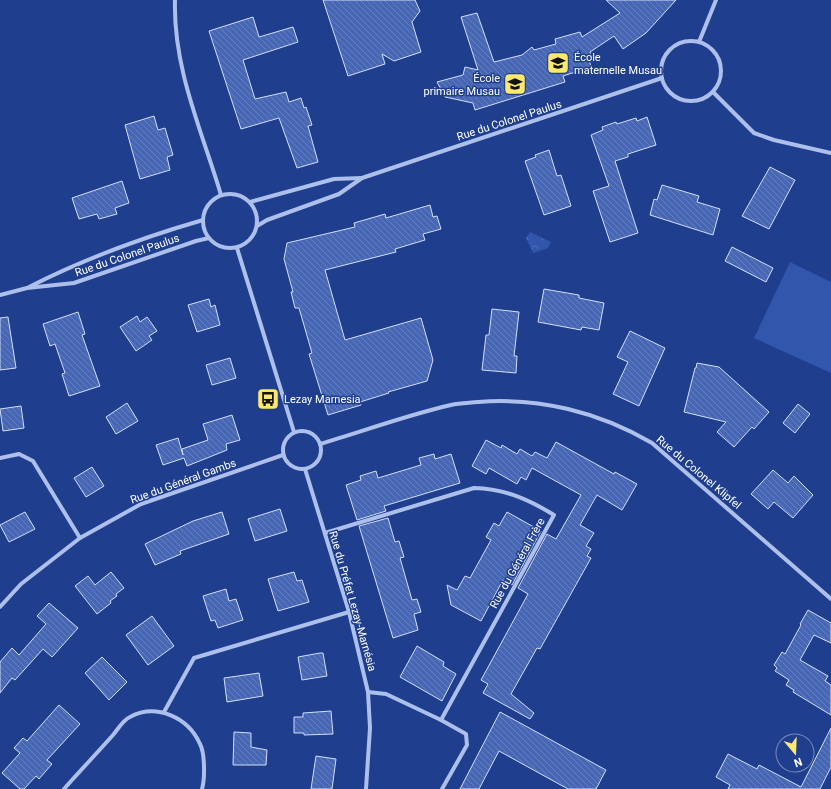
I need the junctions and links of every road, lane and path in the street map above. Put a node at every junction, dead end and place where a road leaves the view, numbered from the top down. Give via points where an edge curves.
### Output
1 (175, 0) edge
2 (716, 0) edge
3 (698, 42) junction
4 (662, 78) junction
5 (713, 92) junction
6 (831, 153) edge
7 (362, 178) junction
8 (221, 195) junction
9 (250, 202) junction
10 (203, 220) junction
11 (257, 226) junction
12 (209, 238) junction
13 (236, 248) junction
14 (27, 288) junction
15 (0, 295) edge
16 (294, 432) junction
17 (320, 444) junction
18 (283, 455) junction
19 (0, 458) edge
20 (305, 469) junction
21 (325, 533) junction
22 (80, 538) junction
23 (831, 599) edge
24 (0, 607) edge
25 (349, 612) junction
26 (368, 692) junction
27 (164, 712) junction
28 (441, 720) junction
29 (64, 789) edge
30 (202, 789) edge
31 (366, 789) edge
32 (442, 789) edge

1 - 8 street via 174,26 184,84
2 - 3 street
3 - 4 street via 688,41 670,50 661,68
3 - 5 street via 714,51 721,67 718,84
4 - 5 street via 672,93 688,101
4 - 7 street, Rue du Colonel Paulus
5 - 6 street via 754,133
7 - 9 street, Rue du Colonel Paulus via 334,179
7 - 11 street, Rue du Colonel Paulus via 338,194
8 - 9 street via 236,194
8 - 10 street via 208,205
9 - 11 street via 258,218
10 - 12 street
10 - 14 street, Rue du Colonel Paulus via 180,226 68,268
11 - 13 street via 250,240
12 - 13 street via 224,248
12 - 14 street, Rue du Colonel Paulus via 74,283
13 - 16 street
14 - 15 street, Rue du Colonel Paulus
16 - 17 street via 307,431 313,434
16 - 18 street via 283,444
17 - 20 street via 320,457
17 - 23 street, Rue du Colonel Klipfel via 452,405 499,401 550,404 588,413 626,428 652,443
18 - 20 street via 294,467
18 - 22 street, Rue du Général Gambs via 141,504
19 - 22 street via 19,454 33,461
20 - 21 street, Rue du Préfet Lezay-Marnésia
21 - 25 street, Rue du Préfet Lezay-Marnésia
21 - 28 street, Rue du Général Frère via 474,488 494,488 532,501 554,515
22 - 24 street, Rue du Général Gambs via 21,584
25 - 26 street, Rue du Préfet Lezay-Marnésia
25 - 27 street via 194,658
26 - 28 street via 386,694
26 - 31 street, Rue du Préfet Lezay-Marnésia via 370,728
27 - 29 street via 147,710 128,718
27 - 30 street via 192,730 201,745 204,781
28 - 32 street via 466,734 467,745

